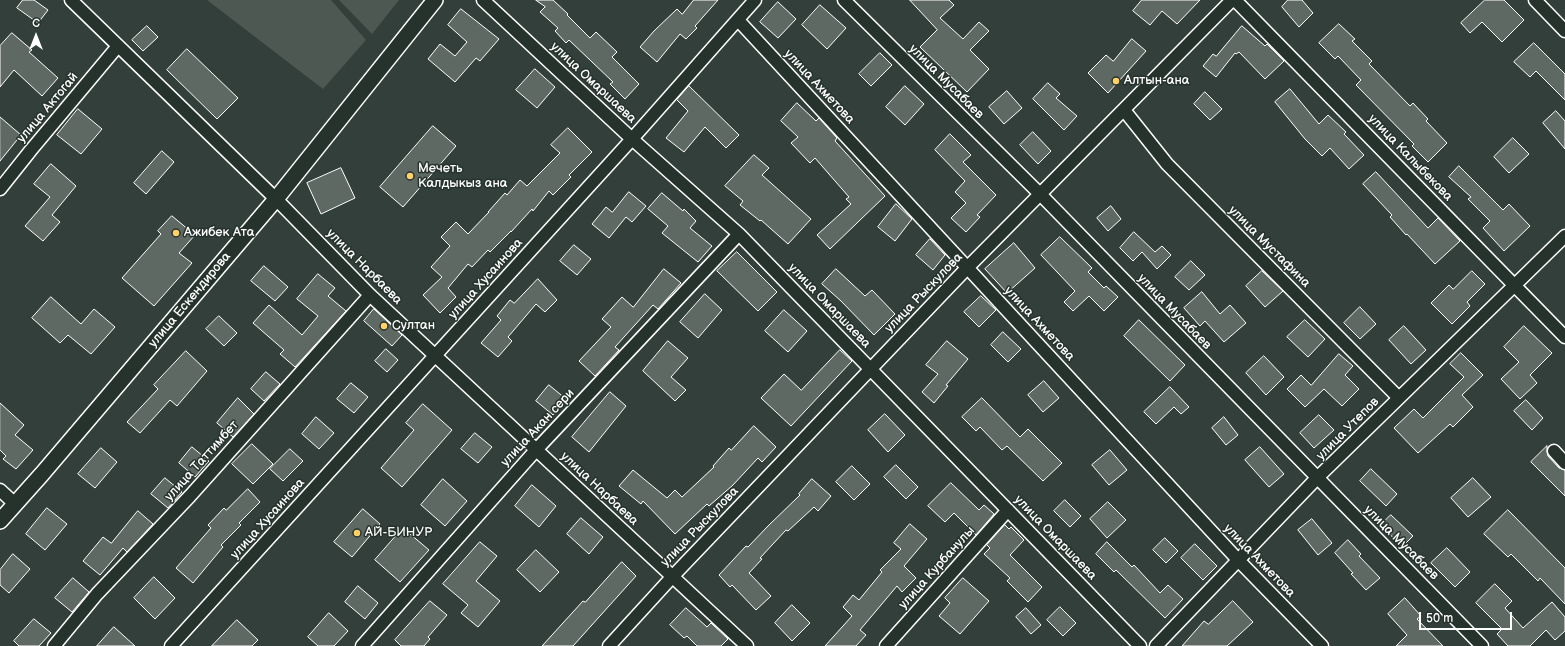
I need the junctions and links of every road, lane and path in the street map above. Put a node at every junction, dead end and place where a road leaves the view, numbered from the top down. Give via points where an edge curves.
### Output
1 (71, 0) edge
2 (436, 0) edge
3 (483, 0) edge
4 (755, 0) edge
5 (844, 0) edge
6 (1232, 0) edge
7 (1235, 0) edge
8 (1535, 0) edge
9 (738, 20) junction
10 (1565, 31) edge
11 (118, 46) junction
12 (1124, 110) junction
13 (632, 139) junction
14 (0, 189) edge
15 (1040, 194) junction
16 (276, 198) junction
17 (739, 234) junction
18 (1565, 236) edge
19 (968, 268) junction
20 (1516, 285) junction
21 (370, 295) junction
22 (1565, 336) edge
23 (435, 356) junction
24 (870, 369) junction
25 (1399, 398) junction
26 (536, 450) junction
27 (1554, 451) dead end
28 (1565, 463) edge
29 (1317, 478) junction
30 (0, 490) edge
31 (15, 504) junction
32 (1008, 510) junction
33 (0, 521) edge
34 (1239, 561) junction
35 (673, 576) junction
36 (54, 646) edge
37 (171, 646) edge
38 (362, 646) edge
39 (608, 646) edge
40 (747, 646) edge
41 (886, 646) edge
42 (1140, 646) edge
43 (1156, 646) edge
44 (1322, 646) edge
45 (1482, 646) edge

1 - 11 street, улица Нарбаева
2 - 16 street, улица Ескендирова
3 - 13 street, улица Омаршаева
4 - 9 street, улица Хусаинова
5 - 15 street, улица Мусабаев
6 - 12 street, улица Рыскулова
7 - 20 street, улица Калыбекова
8 - 10 street
9 - 13 street, улица Хусаинова
9 - 19 street, улица Ахметова
11 - 14 street, улица Актогай
11 - 16 street, улица Нарбаева
12 - 15 street, улица Рыскулова
12 - 25 street, улица Мустафина via 1167,164
13 - 17 street, улица Омаршаева
13 - 23 street, улица Хусаинова
15 - 19 street, улица Рыскулова
15 - 29 street, улица Мусабаев
16 - 21 street, улица Нарбаева
16 - 31 street, улица Ескендирова
17 - 24 street, улица Омаршаева
17 - 26 street, улица Акан сери
18 - 20 street, улица Утепов
19 - 24 street, улица Рыскулова
19 - 34 street, улица Ахметова
20 - 22 street, улица Калыбекова
20 - 25 street, улица Утепов
21 - 23 street, улица Нарбаева
21 - 36 street, улица Таттимбет via 190,496 97,594
23 - 26 street, улица Нарбаева
23 - 37 street, улица Хусаинова
24 - 32 street, улица Омаршаева
24 - 35 street, улица Рыскулова
25 - 29 street, улица Утепов
26 - 35 street, улица Нарбаева
26 - 38 street, улица Акан сери
27 - 28 street
29 - 34 street, улица Утепов
29 - 45 street, улица Мусабаев
30 - 31 street
31 - 33 street, улица Ескендирова
32 - 41 street, улица Курбанулы
32 - 42 street, улица Омаршаева
34 - 43 street, улица Утепов
34 - 44 street, улица Ахметова
35 - 39 street, улица Рыскулова
35 - 40 street, улица Нарбаева

